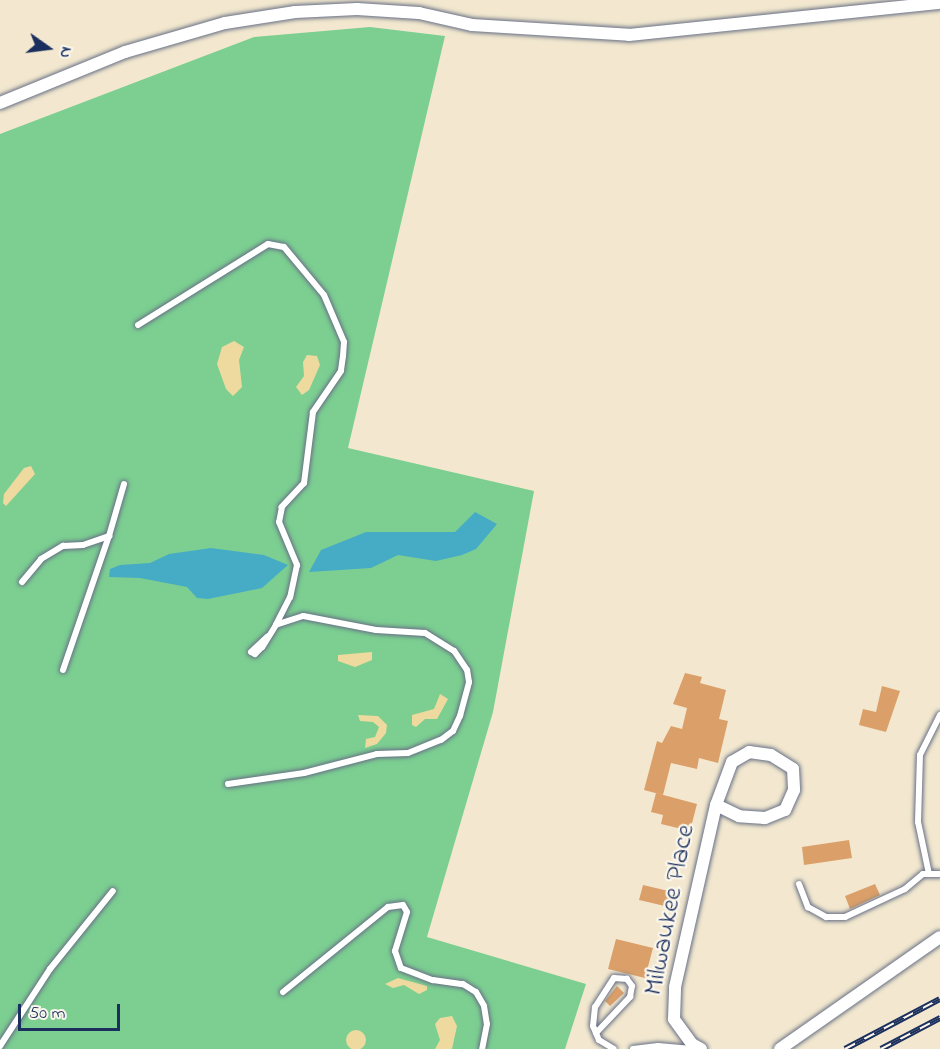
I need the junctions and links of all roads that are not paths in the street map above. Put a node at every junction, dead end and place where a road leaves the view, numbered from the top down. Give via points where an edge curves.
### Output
1 (285, 0) edge
2 (940, 3) edge
3 (286, 14) junction
4 (0, 103) edge
5 (138, 325) dead end
6 (124, 484) dead end
7 (109, 536) junction
8 (22, 582) dead end
9 (276, 626) junction
10 (268, 636) dead end
11 (63, 670) dead end
12 (940, 715) edge
13 (228, 784) dead end
14 (716, 805) junction
15 (929, 874) junction
16 (940, 874) edge
17 (799, 884) dead end
18 (113, 891) dead end
19 (940, 937) edge
20 (284, 992) dead end
21 (596, 1033) junction
22 (0, 1046) edge
23 (482, 1049) edge
24 (614, 1049) edge
25 (633, 1049) edge
26 (695, 1049) edge
27 (701, 1049) edge
28 (780, 1049) edge

1 - 3 street
2 - 3 street via 629,35 472,25 419,13 357,9
3 - 4 street via 225,22 125,52
5 - 9 lane via 268,244 284,247 324,295 344,342 341,371 313,412 304,483 282,507 279,522 297,565 290,597
6 - 7 lane
7 - 8 lane via 83,545 63,546 41,559
7 - 11 lane
9 - 10 lane
9 - 13 lane via 315,616 376,630 425,633 454,651 467,670 469,682 460,716 453,731 441,740 408,753 377,754 304,773
12 - 15 lane via 920,755 918,822
14 - 14 street via 732,762 749,752 771,755 793,769 795,790 785,810 765,818 739,816
14 - 27 street, Milwaukee Place via 675,987 674,1019 692,1044
15 - 16 lane
15 - 17 lane via 865,910 844,917 826,917 808,907
18 - 22 lane via 50,969
19 - 28 street
20 - 23 lane via 388,907 403,905 407,912 396,951 401,968 433,980 463,984 476,992 484,1006 487,1024
21 - 21 lane via 595,1007 605,987 614,978 627,979 632,986 630,997
21 - 24 lane via 608,1048
25 - 26 lane

